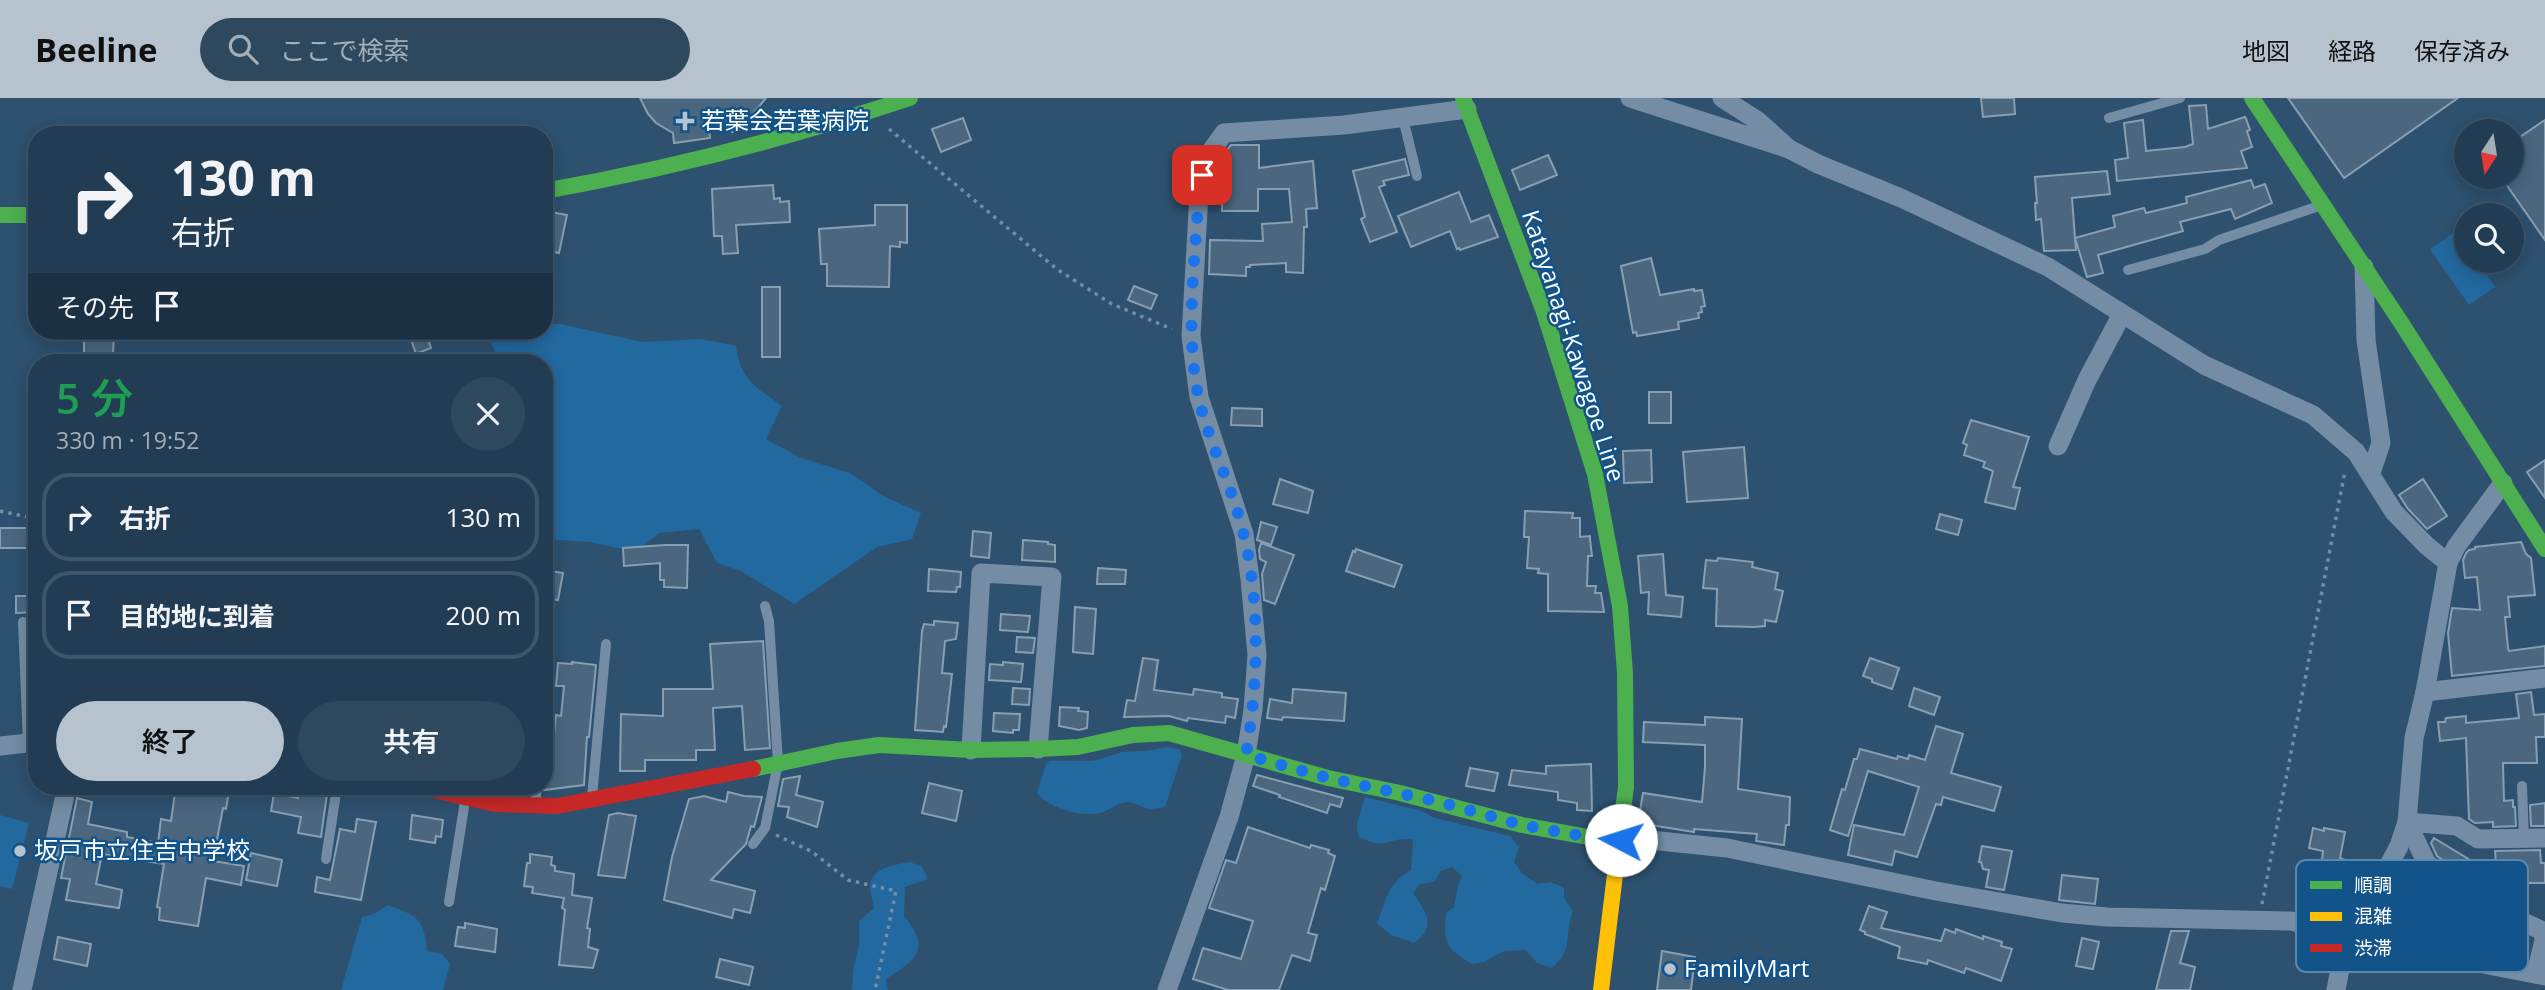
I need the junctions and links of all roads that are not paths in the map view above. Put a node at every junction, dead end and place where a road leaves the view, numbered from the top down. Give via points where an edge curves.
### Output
1 (910, 98) edge
2 (1630, 98) edge
3 (1722, 98) edge
4 (2180, 98) edge
5 (2252, 98) edge
6 (1465, 103) edge
7 (1403, 118) junction
8 (2109, 118) dead end
9 (1789, 149) junction
10 (1417, 176) dead end
11 (553, 189) edge
12 (2323, 205) junction
13 (0, 215) edge
14 (28, 215) edge
15 (2364, 267) junction
16 (2128, 270) dead end
17 (2122, 314) junction
18 (2057, 446) dead end
19 (2371, 473) junction
20 (2503, 483) junction
21 (2545, 549) edge
22 (2448, 563) junction
23 (765, 606) dead end
24 (23, 622) dead end
25 (606, 644) dead end
26 (2545, 678) edge
27 (28, 689) edge
28 (2425, 692) junction
29 (28, 742) edge
30 (0, 746) edge
31 (1038, 749) junction
32 (971, 750) junction
33 (1246, 755) junction
34 (778, 763) junction
35 (2522, 786) dead end
36 (65, 795) edge
37 (336, 795) edge
38 (471, 795) edge
39 (473, 795) edge
40 (536, 795) edge
41 (592, 802) junction
42 (535, 807) junction
43 (2407, 822) junction
44 (1621, 838) junction
45 (2525, 838) junction
46 (2545, 838) edge
47 (754, 844) dead end
48 (326, 859) dead end
49 (2392, 860) edge
50 (2425, 860) edge
51 (449, 902) dead end
52 (2296, 922) edge
53 (2528, 925) edge
54 (2339, 972) edge
55 (2541, 975) edge
56 (22, 990) edge
57 (1167, 990) edge
58 (1601, 990) edge
59 (2336, 990) edge

1 - 11 street via 683,164
2 - 9 street
3 - 9 street via 1758,121
4 - 8 lane
5 - 12 street
6 - 7 street
6 - 44 street, Katayanagi-Kawagoe Line via 1544,312 1595,474 1620,606 1625,673 1626,788
7 - 10 lane
7 - 33 street via 1224,133 1206,158 1199,193 1191,336 1199,397 1244,534 1250,579 1256,656
9 - 17 street via 2048,267
12 - 15 street
12 - 16 lane via 2219,240 2205,249
13 - 14 street
15 - 19 street via 2366,340 2381,443
15 - 20 street
17 - 18 street
17 - 19 street via 2203,365 2313,415 2350,447
19 - 22 street via 2394,512
20 - 21 street
20 - 22 street
22 - 28 street
23 - 34 lane
24 - 27 lane
25 - 41 lane
26 - 28 street
28 - 43 street via 2414,738
29 - 30 street
31 - 32 street
31 - 32 street via 1052,577 981,573
31 - 33 street via 1169,733
32 - 34 street via 880,745
33 - 44 street via 1532,827
33 - 57 street via 1229,817
34 - 41 street
34 - 47 lane via 765,828
35 - 45 lane
36 - 56 street
37 - 48 lane
38 - 51 lane
39 - 42 street via 495,804
40 - 42 lane
41 - 42 street
43 - 45 street via 2457,825 2478,839
43 - 49 street
43 - 50 street
44 - 52 street via 1727,848 2062,913
44 - 58 street, Katayanagi-Kawagoe Line
45 - 46 street
53 - 55 street via 2543,932
54 - 59 street

